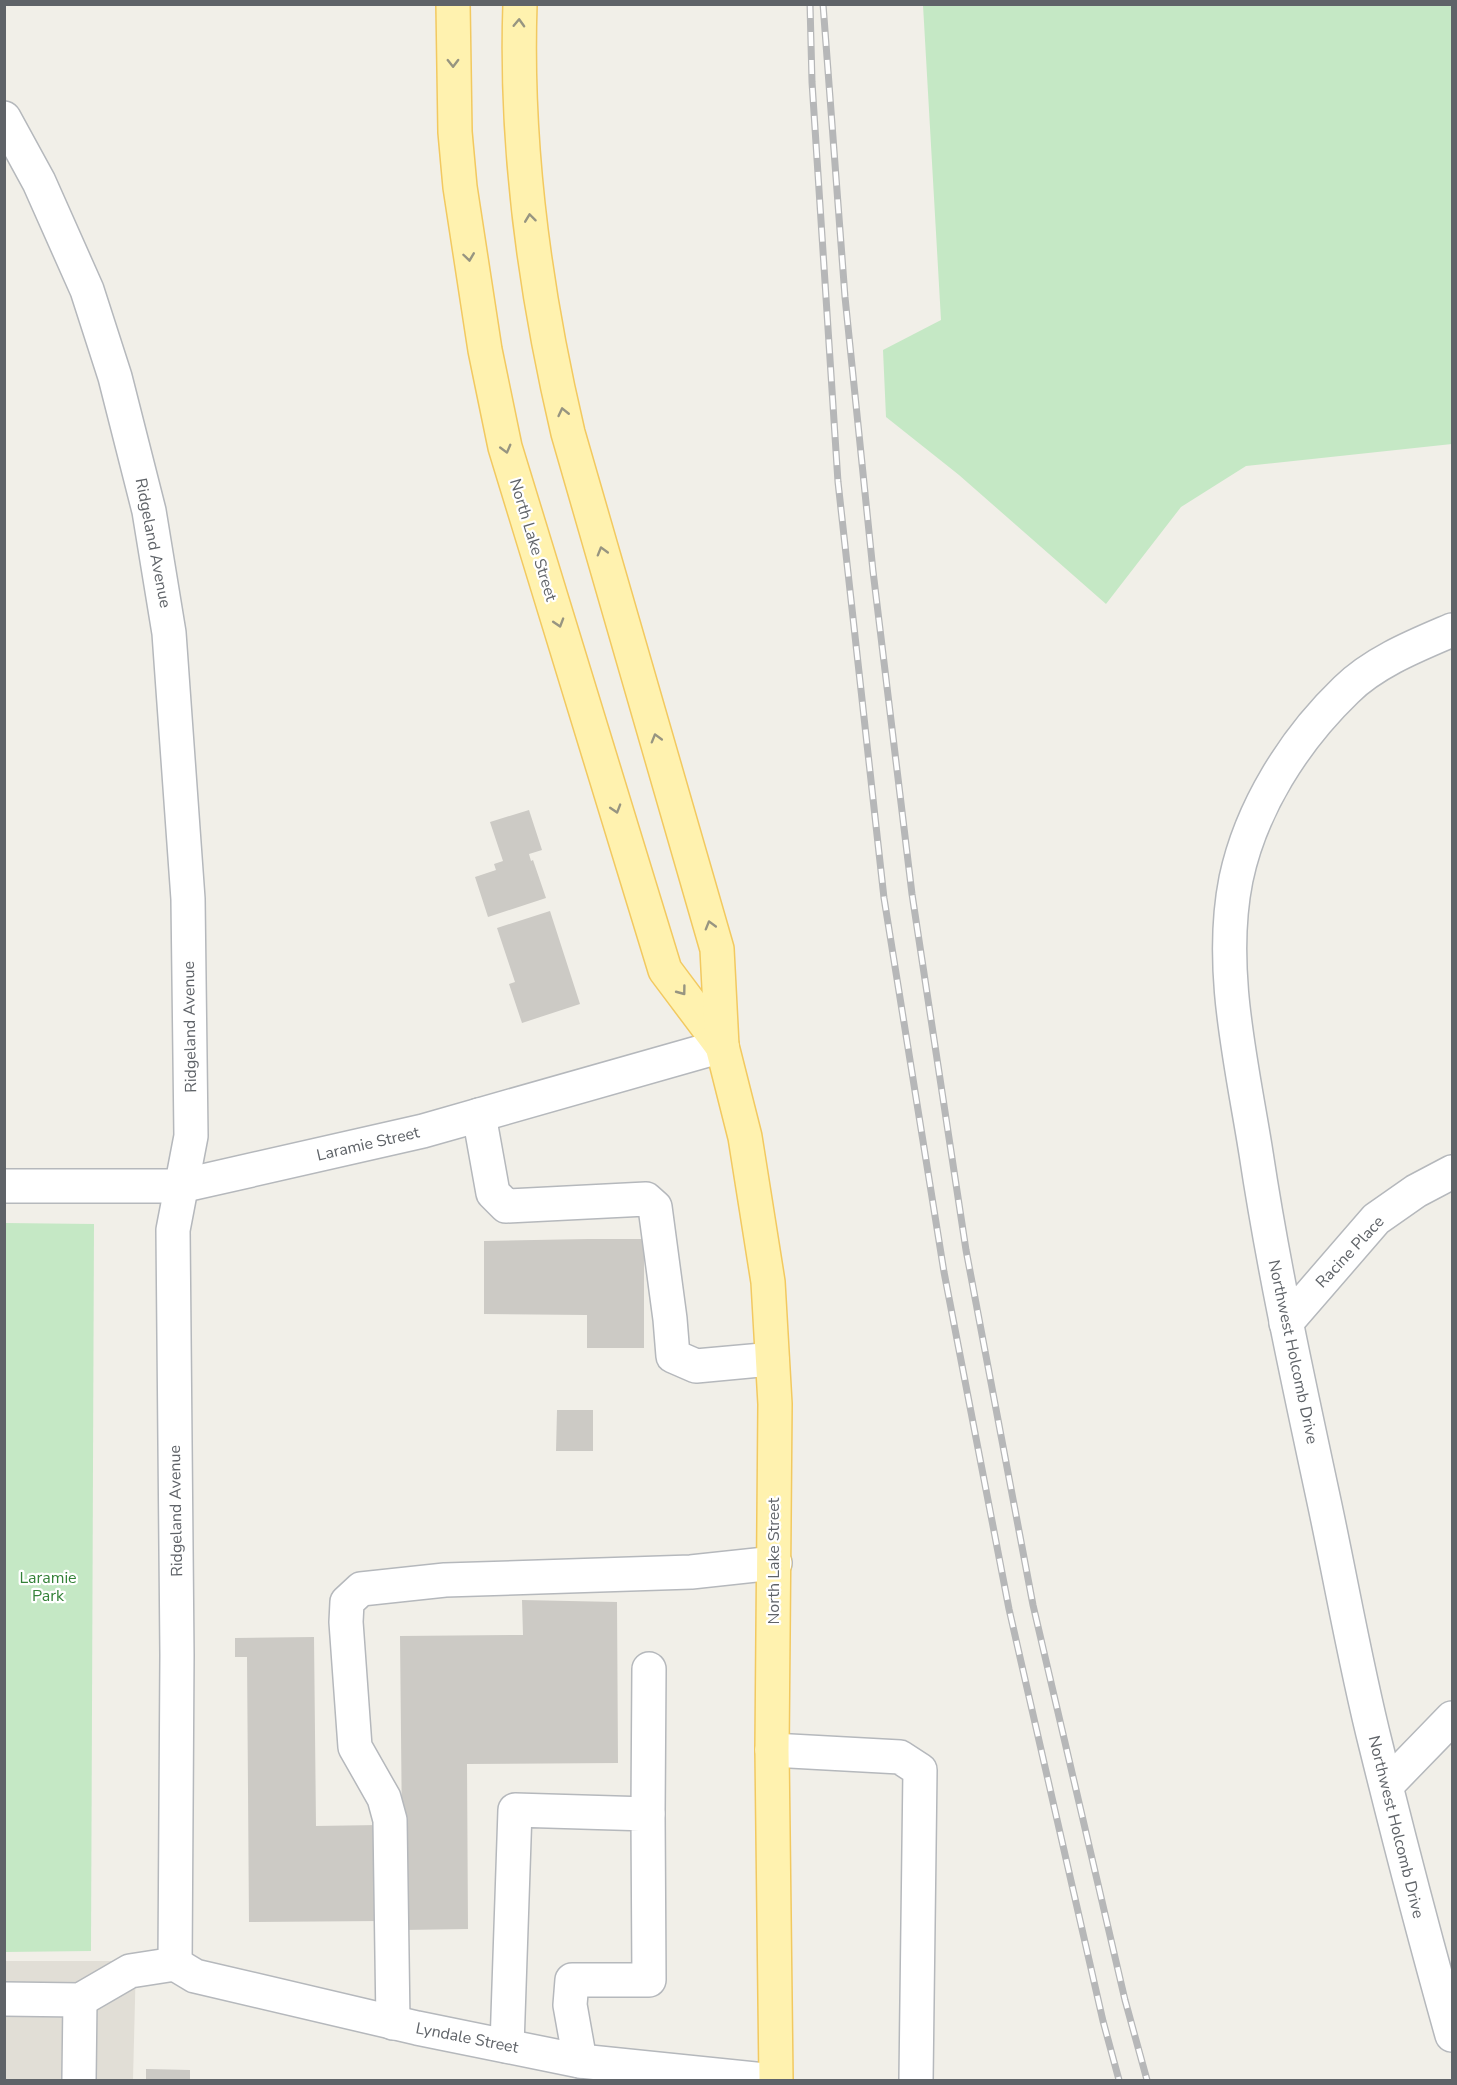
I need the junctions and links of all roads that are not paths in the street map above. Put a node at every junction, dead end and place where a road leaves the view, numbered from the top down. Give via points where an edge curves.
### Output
1 (453, 4) edge
2 (520, 4) edge
3 (4, 118) edge
4 (1452, 630) edge
5 (722, 1046) junction
6 (480, 1115) junction
7 (1452, 1172) edge
8 (4, 1186) edge
9 (181, 1186) junction
10 (1286, 1323) junction
11 (772, 1359) junction
12 (775, 1563) junction
13 (649, 1669) dead end
14 (1452, 1718) edge
15 (772, 1750) junction
16 (1387, 1785) junction
17 (648, 1814) junction
18 (175, 1964) junction
19 (4, 1999) edge
20 (80, 2000) junction
21 (393, 2023) junction
22 (1452, 2035) edge
23 (507, 2046) junction
24 (580, 2061) junction
25 (80, 2080) edge
26 (765, 2080) edge
27 (776, 2080) edge
28 (916, 2080) edge

1 -> 5 main road, North Lake Street via 460,187 485,350 505,447 665,970
5 -> 2 main road, North Lake Street via 717,950 555,380 527,191 519,78
3 - 9 street, Ridgeland Avenue via 39,182 87,290 115,377 149,511 169,633 188,899 191,1136
4 - 10 street, Northwest Holcomb Drive via 1375,668 1347,688 1296,748 1255,820 1236,880 1229,954 1232,1000
5 - 6 street, Laramie Street
5 - 11 main road, North Lake Street via 745,1137 768,1282
6 - 9 street, Laramie Street
6 - 11 street via 493,1193 506,1206 646,1199 655,1207 673,1356 696,1366
7 - 10 street, Racine Place via 1376,1219
8 - 9 street, Laramie Street
9 - 18 street, Ridgeland Avenue via 173,1230
10 - 16 street, Northwest Holcomb Drive via 1373,1736
11 - 12 main road, North Lake Street
12 - 15 main road, North Lake Street
12 - 21 street via 691,1572 445,1580 361,1589 347,1602 355,1747 384,1798 390,1820
13 - 17 street
14 - 16 street
15 - 27 main road, North Lake Street
15 - 28 street via 900,1757 920,1770
16 - 22 street, Northwest Holcomb Drive
17 - 23 street via 515,1810
17 - 24 street via 649,1980 572,1980 570,2005
18 - 20 street via 130,1971
18 - 21 street, Lyndale Street via 195,1976
19 - 20 street
20 - 25 street
21 - 23 street, Lyndale Street
23 - 24 street, Lyndale Street
24 - 26 street, Lyndale Street

